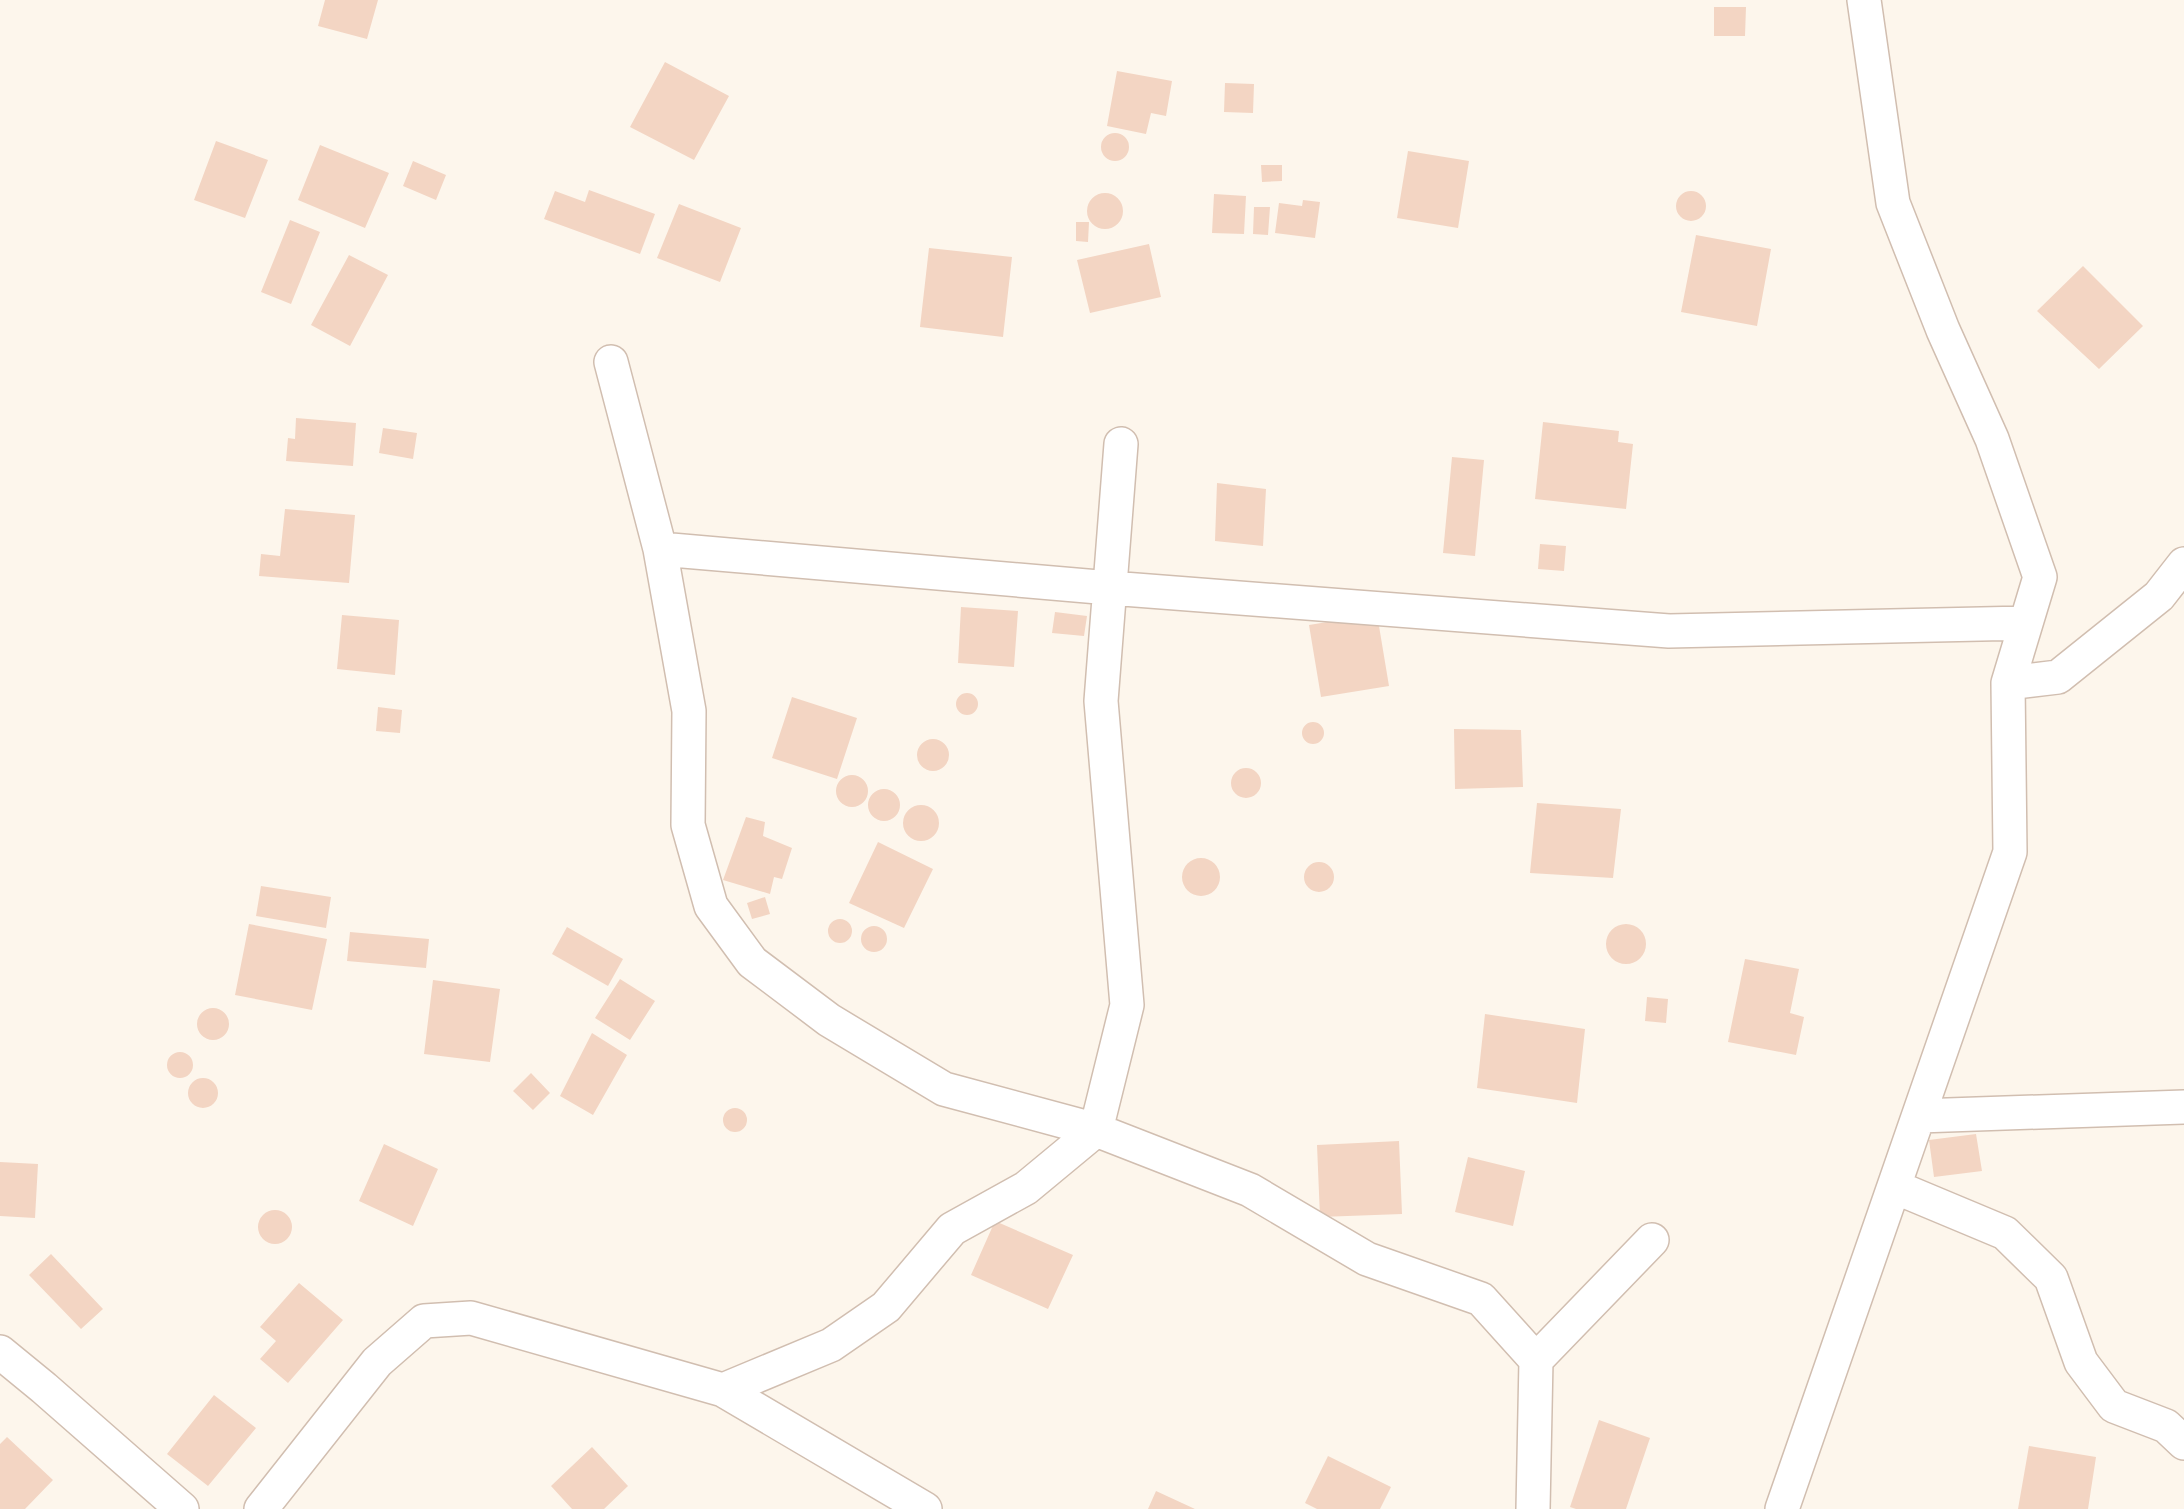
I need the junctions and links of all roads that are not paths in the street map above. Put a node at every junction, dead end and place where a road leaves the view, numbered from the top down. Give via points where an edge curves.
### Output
1 (1863, 0) edge
2 (611, 362) dead end
3 (1121, 444) dead end
4 (660, 549) junction
5 (2184, 564) edge
6 (1110, 588) junction
7 (2026, 623) junction
8 (2008, 683) junction
9 (2184, 1107) edge
10 (1919, 1116) junction
11 (1096, 1130) junction
12 (1895, 1187) junction
13 (1652, 1240) dead end
14 (0, 1352) edge
15 (1536, 1360) junction
16 (723, 1390) junction
17 (2184, 1443) edge
18 (182, 1509) edge
19 (261, 1509) edge
20 (925, 1509) edge
21 (1533, 1509) edge
22 (1782, 1509) edge

1 - 7 street via 1893,202 1943,330 1992,439 2040,577
2 - 4 street
3 - 6 street
4 - 6 street
4 - 11 street via 689,711 688,825 711,906 752,962 829,1020 944,1089
5 - 8 street via 2159,596 2058,677
6 - 7 street via 1669,631
6 - 11 street via 1101,700 1127,1005
7 - 8 street
8 - 10 street via 2010,852
9 - 10 street
10 - 12 street
11 - 15 street via 1250,1190 1367,1259 1481,1299
11 - 16 street via 1026,1188 952,1229 886,1307 831,1346
12 - 17 street via 2005,1233 2051,1278 2081,1362 2114,1406 2166,1426
12 - 22 street
13 - 15 street
14 - 18 street
15 - 21 street
16 - 19 street via 471,1318 424,1321 377,1362
16 - 20 street

